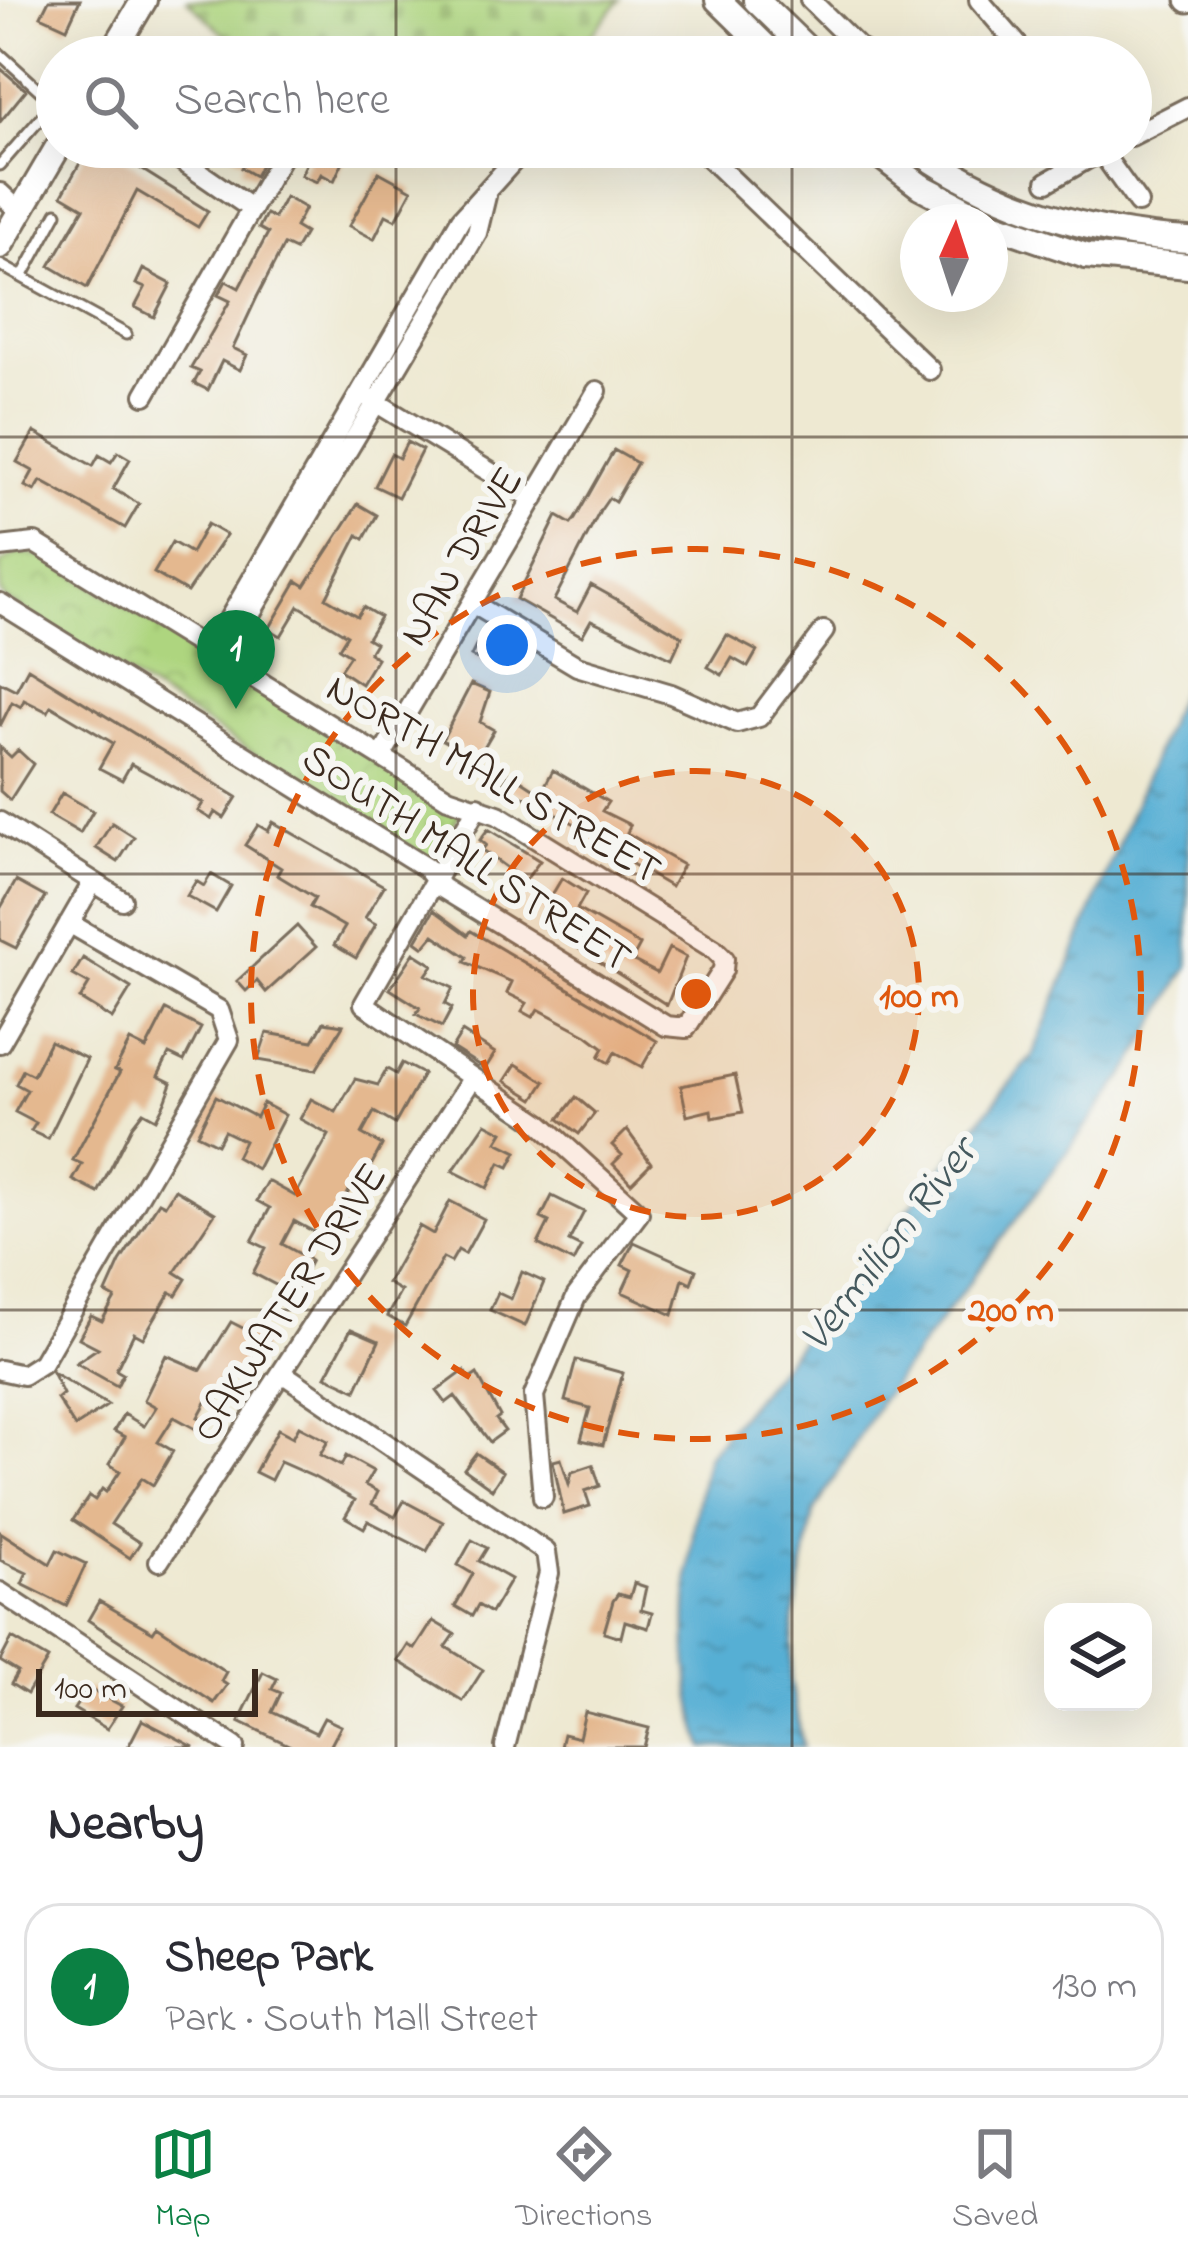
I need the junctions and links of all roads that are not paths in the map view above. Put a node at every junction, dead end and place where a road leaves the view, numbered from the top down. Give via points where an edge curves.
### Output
1 (144, 0) edge
2 (718, 0) edge
3 (756, 0) edge
4 (810, 0) edge
5 (979, 0) edge
6 (123, 36) edge
7 (755, 36) edge
8 (793, 36) edge
9 (847, 36) edge
10 (1010, 36) edge
11 (0, 54) edge
12 (36, 87) edge
13 (1188, 107) edge
14 (36, 125) edge
15 (1152, 125) edge
16 (0, 164) edge
17 (46, 168) edge
18 (193, 168) edge
19 (275, 168) edge
20 (509, 168) edge
21 (720, 168) edge
22 (896, 168) edge
23 (932, 168) edge
24 (959, 168) edge
25 (1070, 168) edge
26 (1115, 168) edge
27 (1047, 182) dead end
28 (920, 186) junction
29 (0, 193) edge
30 (1138, 203) dead end
31 (954, 204) edge
32 (252, 208) junction
33 (20, 212) junction
34 (58, 213) dead end
35 (1008, 229) edge
36 (1188, 240) edge
37 (0, 246) edge
38 (0, 266) edge
39 (1188, 266) edge
40 (22, 278) junction
41 (126, 334) dead end
42 (930, 370) dead end
43 (597, 391) dead end
44 (145, 395) dead end
45 (369, 398) junction
46 (534, 499) junction
47 (0, 547) edge
48 (0, 602) edge
49 (472, 603) junction
50 (824, 631) dead end
51 (217, 654) junction
52 (382, 755) junction
53 (478, 806) junction
54 (0, 822) edge
55 (435, 880) junction
56 (93, 882) junction
57 (122, 900) dead end
58 (69, 923) junction
59 (706, 999) joint
60 (0, 1043) edge
61 (472, 1078) junction
62 (0, 1370) edge
63 (285, 1375) junction
64 (543, 1497) dead end
65 (160, 1561) dead end
66 (0, 1592) edge
67 (235, 1747) edge
68 (506, 1747) edge

1 - 6 main road
2 - 7 main road
3 - 8 main road
4 - 9 street
5 - 10 street
11 - 12 lane
13 - 15 street
14 - 16 lane
17 - 33 main road
18 - 32 street
19 - 32 street
20 - 45 street via 461,219
21 - 42 street
22 - 28 main road
23 - 28 main road
24 - 36 main road via 1008,202 1059,221
25 - 27 street
26 - 30 street
28 - 31 main road
29 - 33 street
32 - 44 street
33 - 37 main road
34 - 40 lane
35 - 39 main road via 1086,256
38 - 40 lane
40 - 41 lane
43 - 46 street, NAN DRIVE
45 - 46 street
45 - 51 street
46 - 49 street, NAN DRIVE
47 - 51 street, NORTH MALL STREET via 34,543
48 - 55 street, SOUTH MALL STREET
49 - 50 street via 577,666 737,723 759,717
49 - 52 street, NAN DRIVE
51 - 52 street, NORTH MALL STREET
52 - 53 street, NORTH MALL STREET via 448,798
53 - 55 street
53 - 59 street, NORTH MALL STREET via 714,949 724,965
54 - 56 street
55 - 59 street, SOUTH MALL STREET via 672,1029 686,1028
55 - 61 street via 364,1004
56 - 57 street
56 - 58 street
58 - 60 street
58 - 62 street via 219,1010 229,1040 42,1363 23,1375
61 - 63 street, OAKWATER DRIVE
61 - 64 street via 541,1124 639,1213 575,1297 535,1395
63 - 65 street, OAKWATER DRIVE
63 - 68 street via 546,1552 549,1573
66 - 67 street

